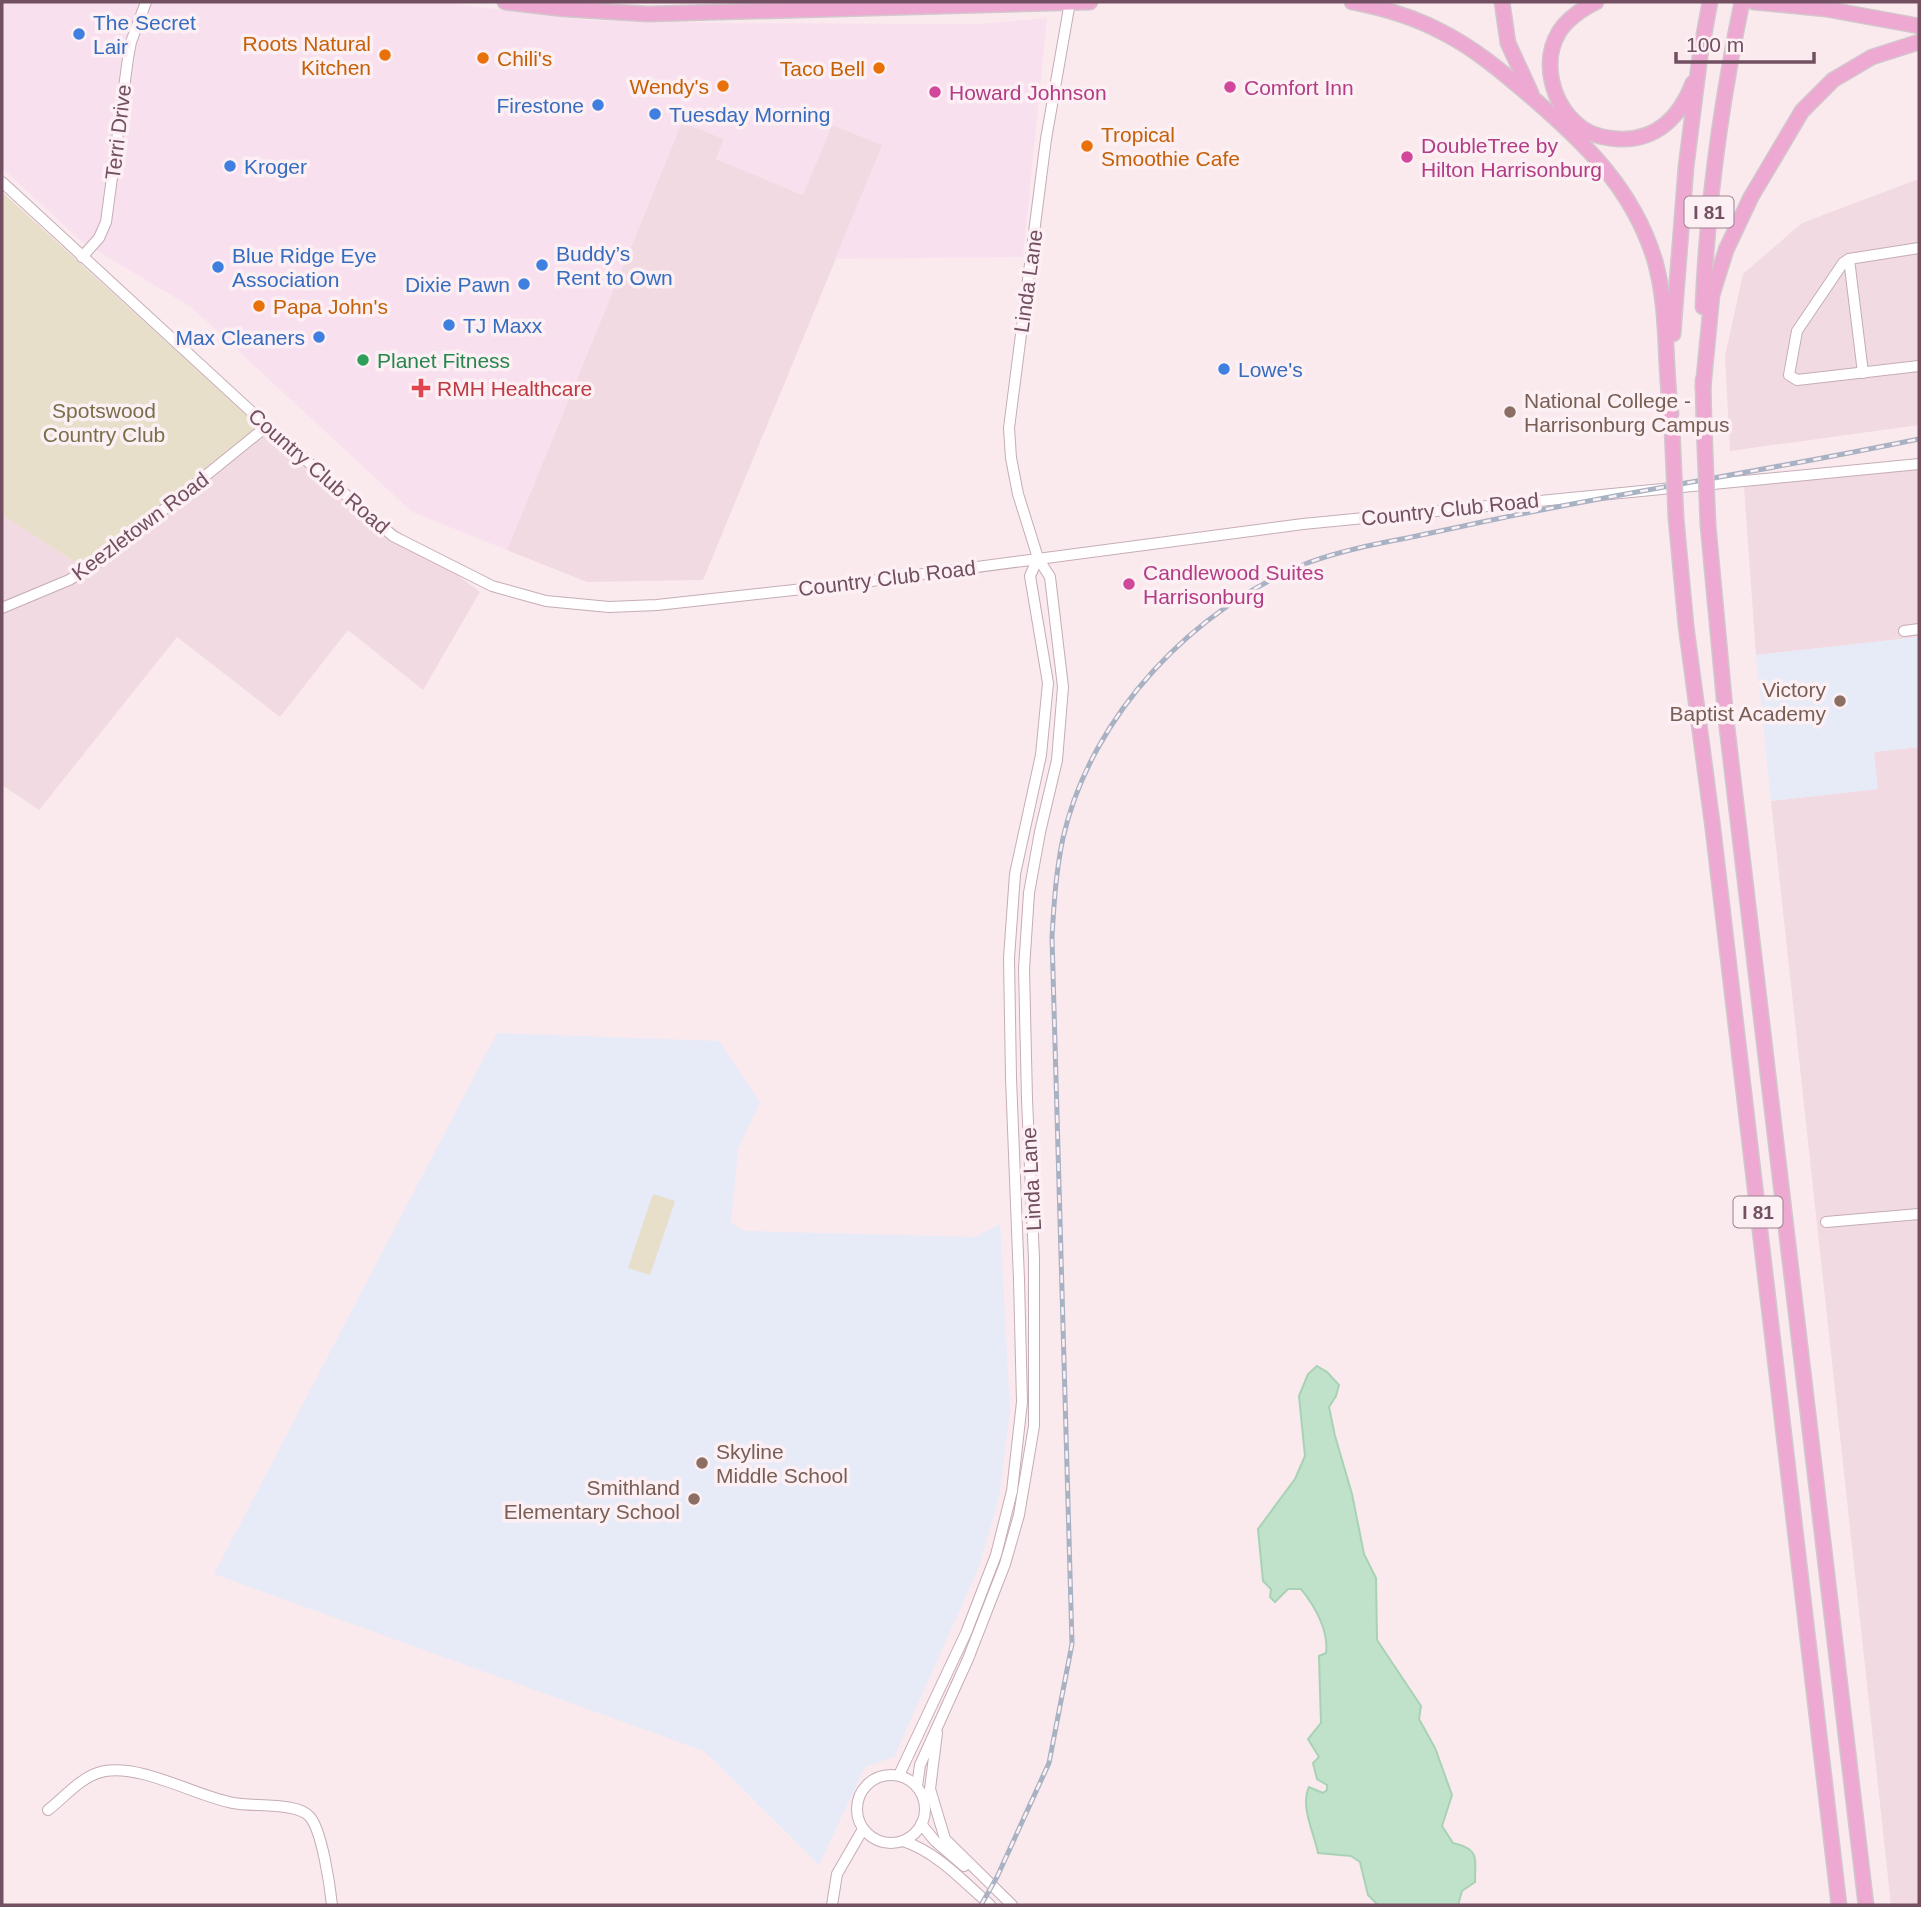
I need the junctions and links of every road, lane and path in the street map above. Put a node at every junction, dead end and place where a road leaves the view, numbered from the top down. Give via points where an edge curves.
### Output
1 (146, 2) edge
2 (505, 2) edge
3 (755, 2) edge
4 (1070, 2) edge
5 (1090, 2) edge
6 (1352, 2) edge
7 (1502, 2) edge
8 (1596, 2) edge
9 (1710, 2) edge
10 (1742, 2) edge
11 (1754, 2) edge
12 (1771, 3) edge
13 (774, 6) edge
14 (700, 13) junction
15 (1919, 26) edge
16 (1919, 42) edge
17 (1699, 65) junction
18 (1533, 98) junction
19 (2, 182) edge
20 (1919, 248) edge
21 (82, 257) junction
22 (1849, 259) junction
23 (1919, 366) edge
24 (1863, 373) junction
25 (1703, 388) junction
26 (1671, 421) junction
27 (267, 426) junction
28 (1919, 464) edge
29 (1038, 558) junction
30 (2, 608) edge
31 (1919, 629) edge
32 (1904, 631) dead end
33 (1919, 1213) edge
34 (1826, 1223) dead end
35 (939, 1723) junction
36 (899, 1775) junction
37 (917, 1786) junction
38 (48, 1810) dead end
39 (921, 1824) junction
40 (863, 1829) junction
41 (872, 1838) junction
42 (903, 1841) junction
43 (850, 1852) junction
44 (332, 1905) edge
45 (832, 1905) edge
46 (990, 1905) edge
47 (1011, 1905) edge
48 (1839, 1905) edge
49 (1866, 1905) edge

1 - 21 street, Terri Drive via 128,58 106,222
2 - 14 highway via 620,13
3 - 14 highway
4 - 5 highway
4 - 13 highway
4 - 29 street, Linda Lane via 1046,139 1009,428 1016,484
6 - 18 highway via 1399,13 1442,31 1481,55
7 - 18 highway via 1508,43
8 - 17 highway via 1568,21 1550,58 1553,88 1579,126 1608,138 1637,139 1654,133 1678,111
9 - 17 highway, I 81
10 - 25 highway, I 81 via 1709,209
11 - 12 highway
12 - 15 highway
13 - 14 highway
16 - 25 highway via 1872,57 1833,80 1802,111 1726,250 1712,295
17 - 26 highway, I 81 via 1680,232
18 - 26 highway via 1609,172 1645,234 1663,301
19 - 21 street, Country Club Road
20 - 22 street
21 - 27 street, Country Club Road
22 - 24 street
22 - 24 street via 1797,331 1789,375 1797,380
23 - 24 street
25 - 49 highway, I 81, bridge via 1709,525 1726,719
26 - 48 highway, I 81, bridge via 1685,613
27 - 29 street, Country Club Road via 393,536 492,586 546,601 609,607 657,605
27 - 30 street, Keezletown Road via 99,562
28 - 29 street, Country Club Road via 1303,524
29 - 35 street, Linda Lane via 1050,577 1063,687 1057,760 1029,893 1024,969 1034,1259 1034,1426 1019,1515 1005,1564
29 - 36 street, Linda Lane via 1030,576 1048,683 1041,755 1015,874 1009,958 1022,1402 1012,1491 996,1555 966,1633
31 - 32 street
33 - 34 street
35 - 37 street, Linda Lane via 920,1765
35 - 47 street via 930,1789 945,1839
36 - 37 street
36 - 40 street via 876,1778 859,1795 857,1813
37 - 39 street via 926,1808
38 - 44 street via 89,1776 123,1770 227,1802 298,1809 316,1826
39 - 42 street
39 - 47 street
40 - 41 street
40 - 43 street
41 - 42 street
41 - 43 street
42 - 46 street via 942,1863
43 - 45 street via 837,1874

